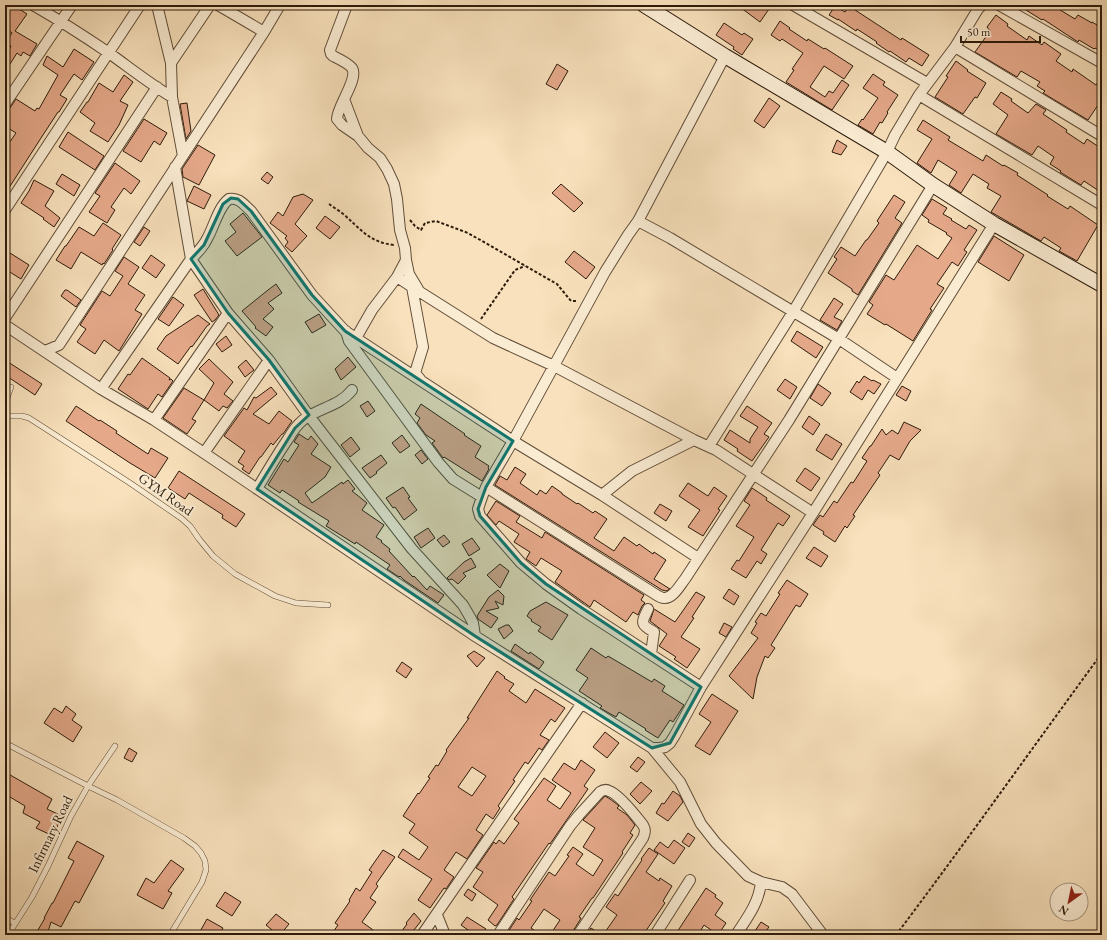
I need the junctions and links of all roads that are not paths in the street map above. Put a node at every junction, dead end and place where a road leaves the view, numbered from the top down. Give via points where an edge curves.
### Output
1 (33, 5) edge
2 (72, 5) edge
3 (140, 5) edge
4 (157, 5) edge
5 (210, 5) edge
6 (218, 5) edge
7 (280, 5) edge
8 (347, 5) edge
9 (644, 5) edge
10 (793, 5) edge
11 (982, 5) edge
12 (999, 5) edge
13 (61, 22) junction
14 (264, 32) junction
15 (955, 47) junction
16 (109, 54) junction
17 (725, 56) junction
18 (171, 63) junction
19 (1102, 63) edge
20 (927, 83) junction
21 (157, 88) junction
22 (918, 95) junction
23 (172, 97) junction
24 (5, 104) edge
25 (1102, 136) edge
26 (887, 152) junction
27 (183, 156) junction
28 (176, 167) junction
29 (934, 185) junction
30 (1102, 205) edge
31 (5, 210) edge
32 (638, 221) junction
33 (994, 224) junction
34 (191, 259) junction
35 (406, 260) junction
36 (397, 277) junction
37 (1102, 284) edge
38 (416, 290) junction
39 (793, 312) junction
40 (228, 313) junction
41 (5, 318) edge
42 (5, 325) edge
43 (345, 331) junction
44 (356, 338) junction
45 (839, 339) junction
46 (59, 345) junction
47 (45, 351) junction
48 (269, 360) junction
49 (60, 362) junction
50 (554, 366) junction
51 (897, 378) junction
52 (425, 383) junction
53 (11, 387) dead end
54 (101, 389) junction
55 (352, 390) dead end
56 (5, 416) edge
57 (309, 416) junction
58 (154, 420) junction
59 (694, 440) junction
60 (513, 441) junction
61 (709, 446) junction
62 (204, 453) junction
63 (753, 473) junction
64 (486, 487) junction
65 (257, 489) junction
66 (602, 495) junction
67 (482, 498) junction
68 (813, 513) junction
69 (698, 558) junction
70 (328, 604) dead end
71 (648, 609) dead end
72 (475, 636) junction
73 (651, 654) junction
74 (701, 687) junction
75 (582, 703) junction
76 (5, 743) edge
77 (116, 746) dead end
78 (652, 748) junction
79 (88, 786) junction
80 (690, 880) dead end
81 (761, 882) junction
82 (437, 915) junction
83 (5, 918) edge
84 (15, 923) junction
85 (8, 935) edge
86 (170, 935) edge
87 (422, 935) edge
88 (445, 935) edge
89 (498, 935) edge
90 (578, 935) edge
91 (655, 935) edge
92 (736, 935) edge
93 (822, 935) edge

1 - 13 street
2 - 13 street
3 - 16 street
4 - 18 street
5 - 18 street
6 - 14 street
7 - 14 street
8 - 35 street via 330,50 331,54 353,71 353,79 344,99 358,136 384,163 390,175 397,199
9 - 17 street
10 - 20 street
11 - 15 street
12 - 19 street
13 - 16 street
13 - 24 street
14 - 27 street
15 - 20 street
15 - 25 street
16 - 21 street
16 - 31 street
17 - 26 street
17 - 32 street
18 - 23 street
20 - 22 street
21 - 23 street
21 - 41 street
22 - 26 street
22 - 30 street
23 - 27 street
26 - 29 street
26 - 39 street
27 - 28 street
28 - 34 street
28 - 46 street
29 - 33 street
29 - 45 street
32 - 39 street
32 - 50 street via 605,272
33 - 37 street
33 - 51 street
34 - 40 street
34 - 43 street via 204,245 226,200 238,199 266,231 312,295
34 - 54 street
35 - 36 street
35 - 38 street
36 - 38 street
36 - 44 street via 372,310
38 - 50 street via 493,338
38 - 52 street via 423,347 415,373
39 - 45 street
39 - 61 street
40 - 48 street
40 - 58 street
42 - 47 street
43 - 44 street
43 - 67 street via 360,356 438,462 453,479
44 - 52 street
45 - 51 street
45 - 63 street
46 - 47 street
46 - 49 street
47 - 49 street
48 - 57 street
48 - 62 street
49 - 54 street
50 - 59 street
50 - 60 street
51 - 68 street
52 - 60 street
53 - 56 lane via 6,401
54 - 58 street
55 - 57 street via 338,402
56 - 70 lane, GYM Road via 29,418 181,518 213,556 235,574 276,596 296,603
57 - 65 street via 295,428
57 - 72 street via 412,549 463,605 473,623
58 - 62 street
59 - 61 street
59 - 66 street via 632,471
60 - 64 street
60 - 66 street
61 - 63 street
62 - 65 street
63 - 68 street
63 - 69 street
64 - 67 street
64 - 69 street via 662,598 671,596
65 - 72 street
66 - 69 street
67 - 73 street via 478,509 480,516 521,563 575,605
68 - 74 street
71 - 73 street via 642,624 654,632
72 - 75 street
73 - 74 street
74 - 78 street via 670,743 660,748
75 - 78 street
75 - 82 street
76 - 79 lane
77 - 79 lane, Infirmary Road
78 - 81 street via 680,782 708,834 748,876
79 - 84 lane, Infirmary Road via 32,897
79 - 86 lane via 184,838 201,853 206,870 202,882
80 - 91 street
81 - 92 street via 754,907
81 - 93 street via 782,887 792,894
82 - 87 street
82 - 88 street
83 - 84 lane
84 - 85 lane, Infirmary Road
89 - 90 street via 570,826 600,792 608,790 646,828 645,833

